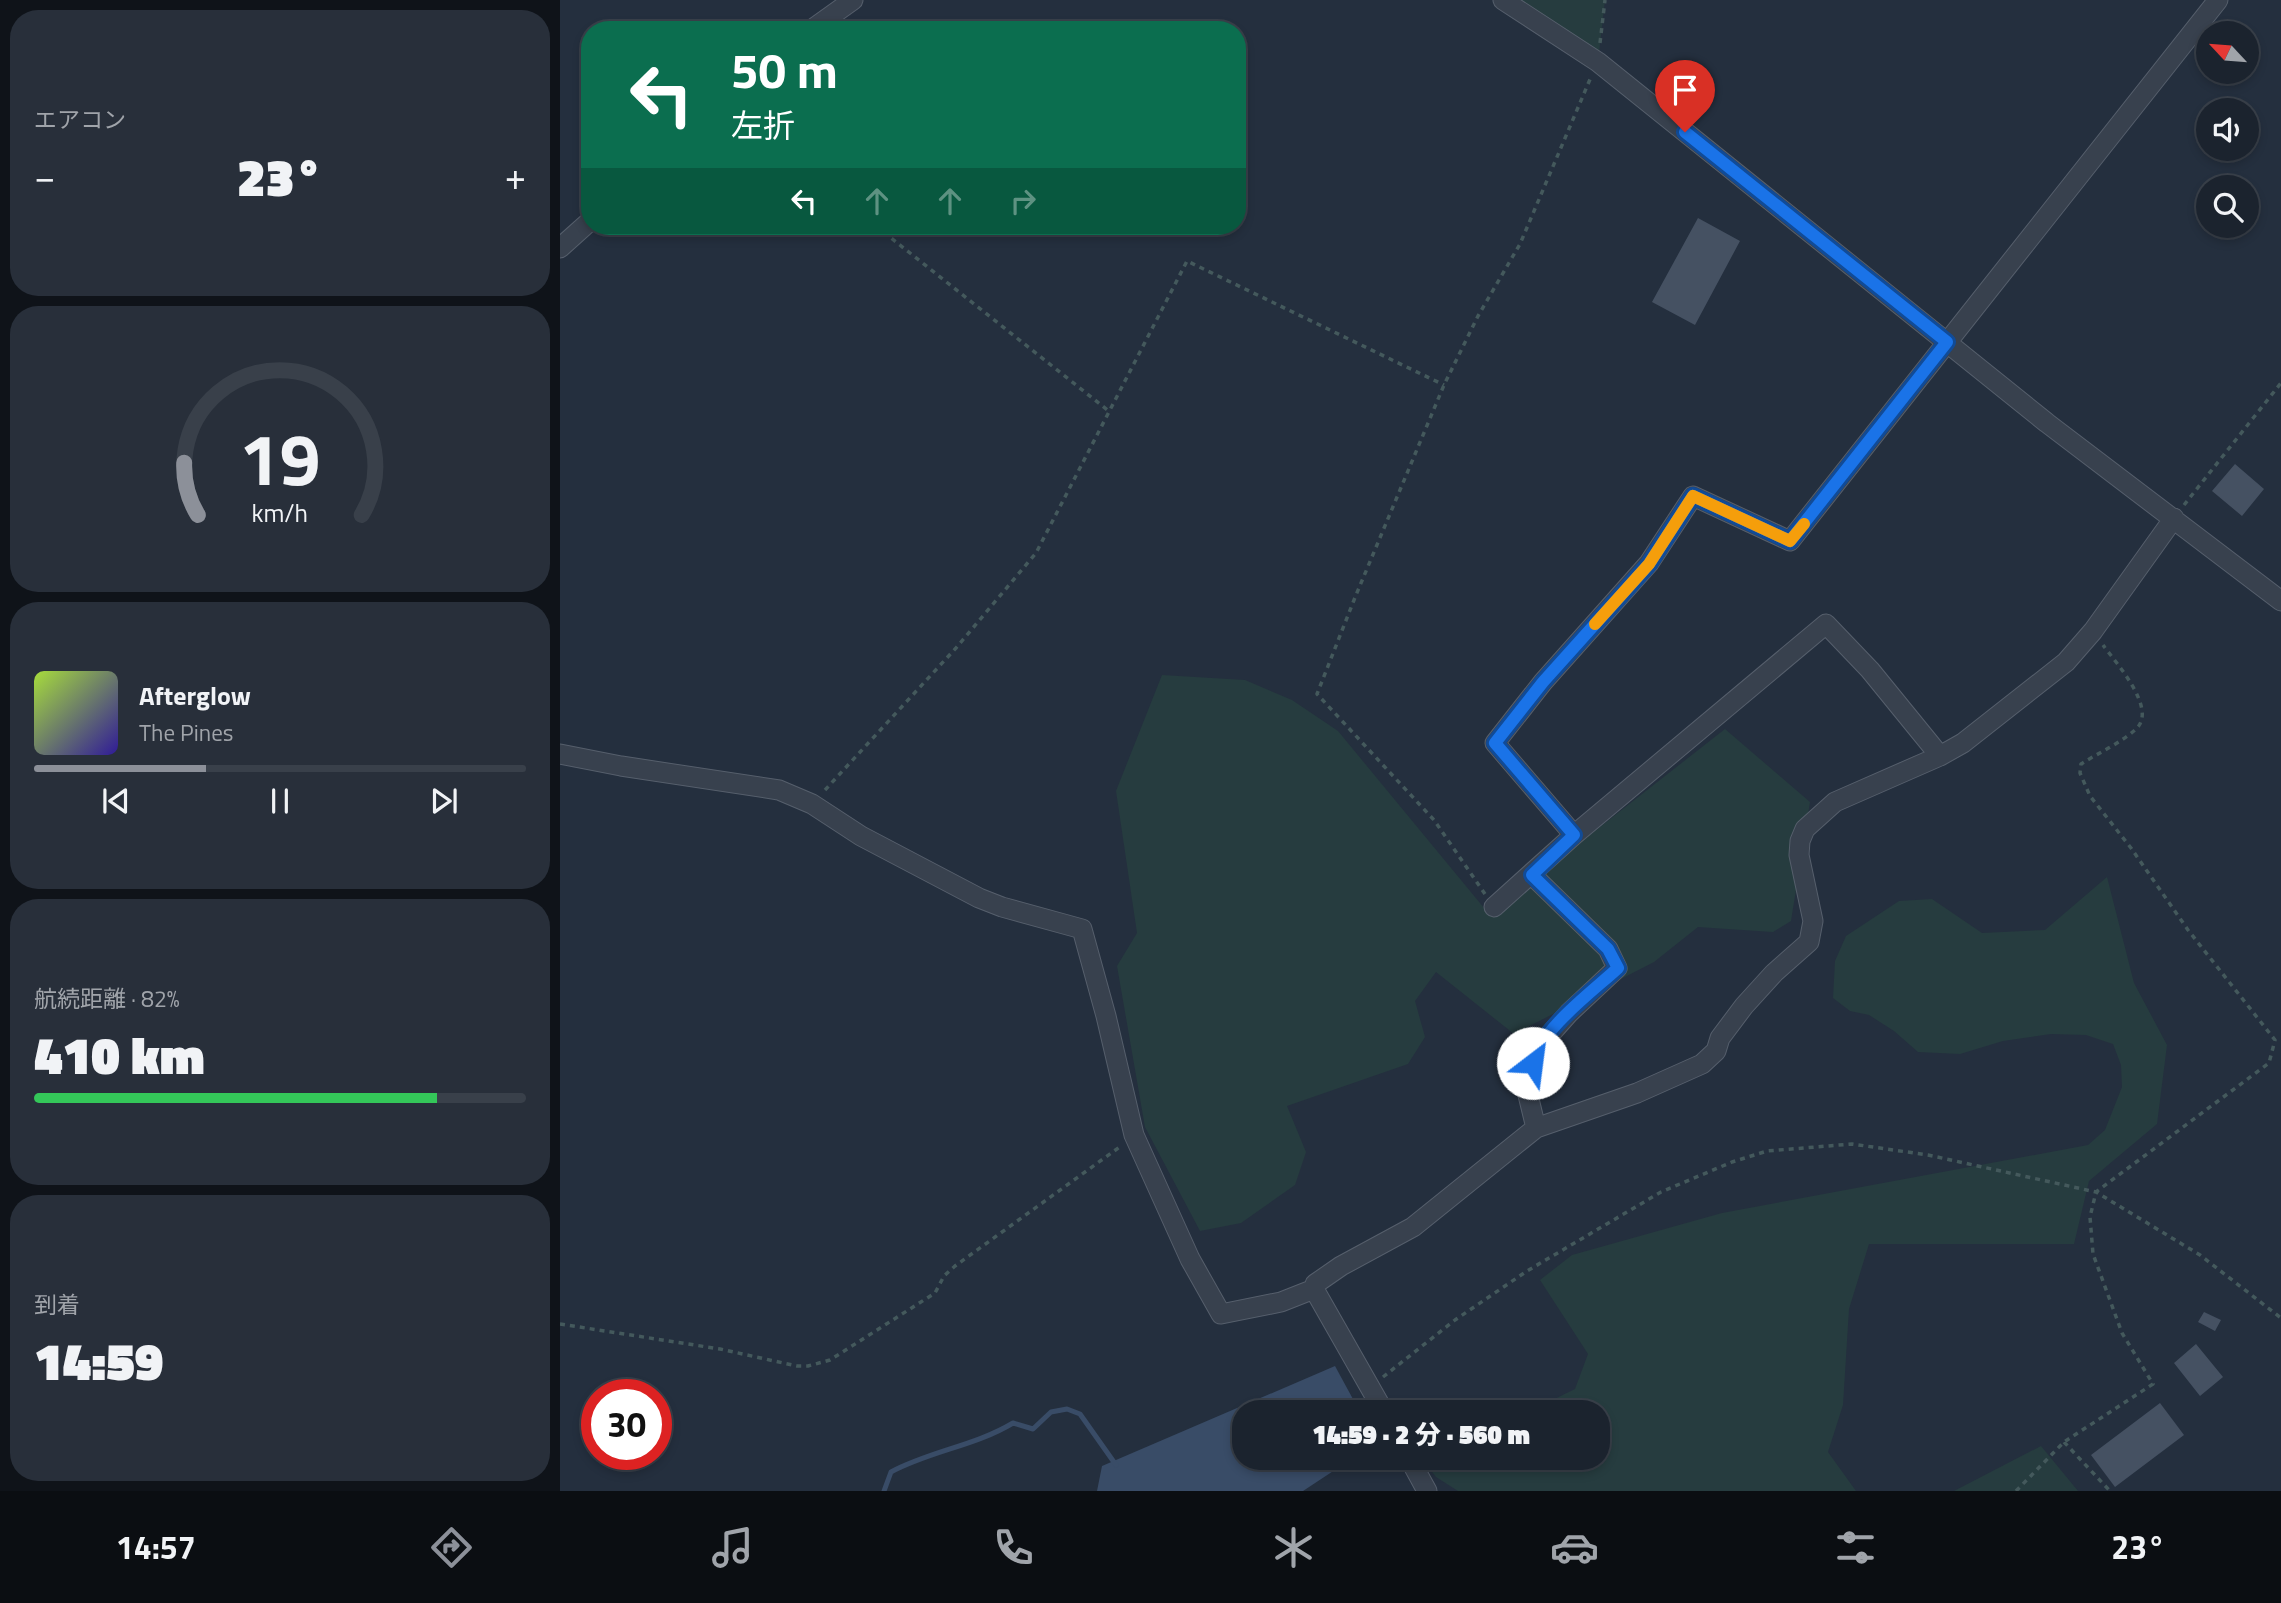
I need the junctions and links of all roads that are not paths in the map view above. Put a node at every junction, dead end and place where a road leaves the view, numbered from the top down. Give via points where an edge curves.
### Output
1 (853, 0) edge
2 (1503, 0) edge
3 (2218, 0) edge
4 (824, 21) edge
5 (581, 229) edge
6 (560, 248) edge
7 (1947, 342) junction
8 (2174, 518) junction
9 (2281, 601) edge
10 (560, 754) edge
11 (1940, 756) junction
12 (1574, 835) junction
13 (1532, 875) junction
14 (1494, 907) road end
15 (1536, 1128) junction
16 (1314, 1289) junction
17 (1378, 1400) edge
18 (1416, 1470) edge
19 (1427, 1491) edge

1 - 4 street
2 - 7 street via 1598,62
3 - 7 street
5 - 6 street
7 - 8 street
7 - 12 street via 1790,541 1693,496 1649,564 1495,743
8 - 9 street
8 - 11 street via 2066,662
10 - 16 street via 779,790 979,898 1082,929 1134,1135 1190,1259 1221,1314 1281,1302
11 - 12 street via 1826,624
11 - 15 street via 1835,802 1805,829 1799,855 1814,920 1809,942 1744,1006 1709,1058 1637,1093
12 - 13 street
13 - 14 street
13 - 15 street via 1608,949 1618,968 1537,1049 1528,1095
15 - 16 street via 1413,1227 1341,1266
16 - 17 street
18 - 19 street

